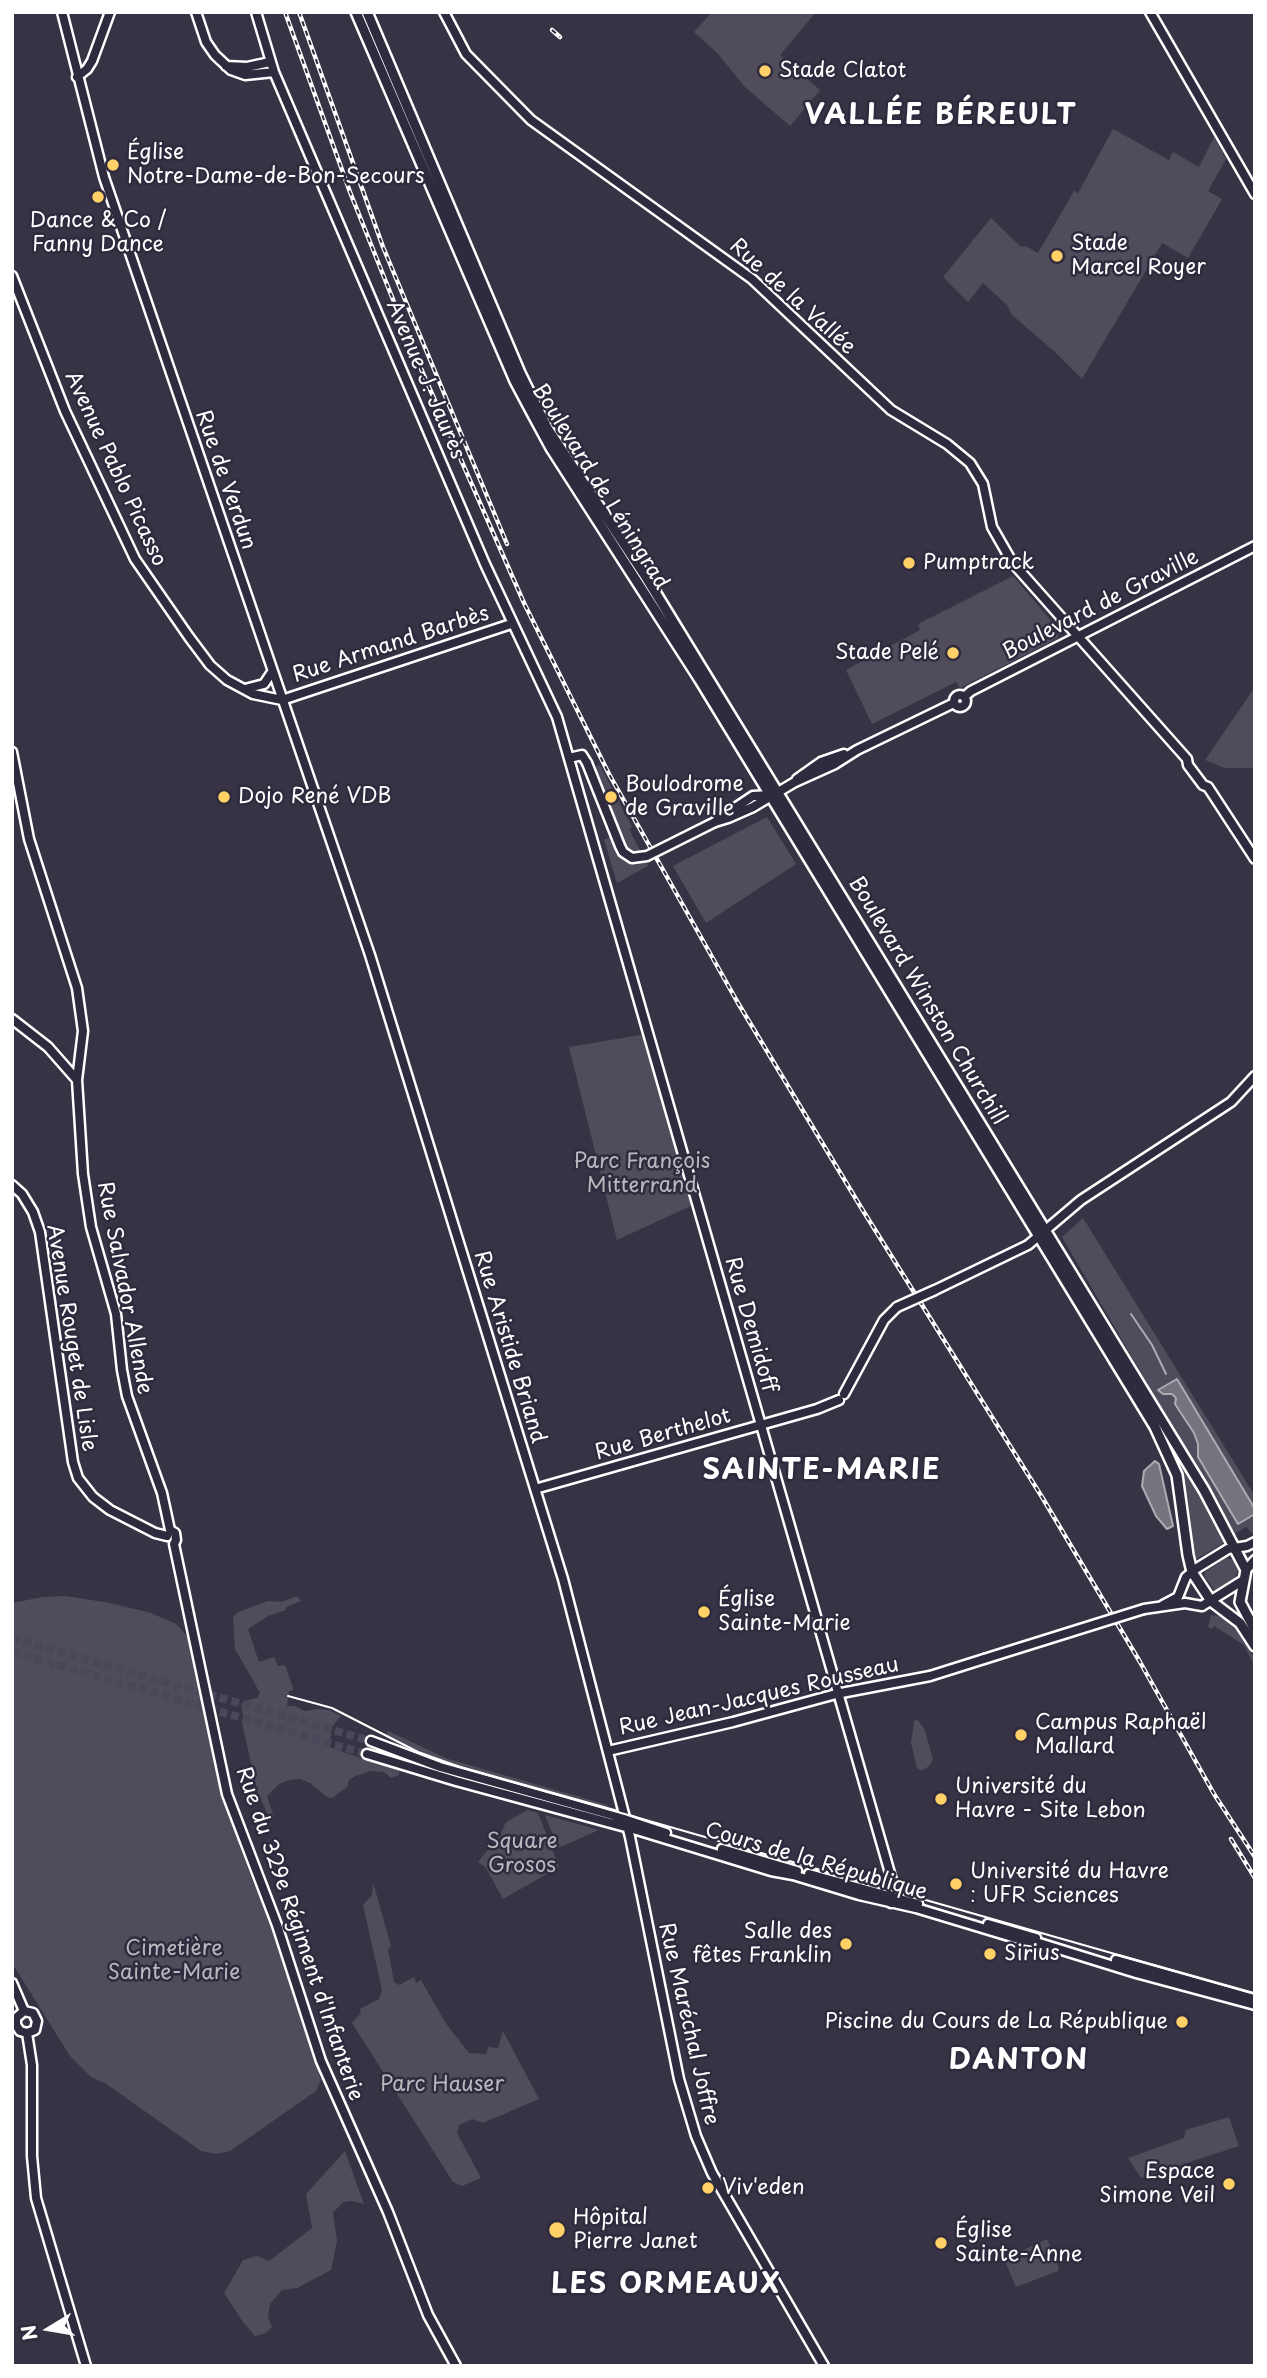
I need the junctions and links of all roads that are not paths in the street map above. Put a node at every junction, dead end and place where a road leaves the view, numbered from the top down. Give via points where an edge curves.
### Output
1 (62, 12) edge
2 (110, 12) edge
3 (116, 12) edge
4 (196, 12) edge
5 (256, 12) edge
6 (356, 12) edge
7 (367, 12) edge
8 (444, 12) edge
9 (1150, 12) edge
10 (270, 62) junction
11 (226, 66) junction
12 (274, 72) junction
13 (78, 77) junction
14 (1255, 194) edge
15 (12, 276) edge
16 (1255, 547) edge
17 (511, 624) junction
18 (1079, 636) junction
19 (272, 672) junction
20 (242, 689) junction
21 (282, 700) junction
22 (560, 713) dead end
23 (12, 752) edge
24 (571, 757) junction
25 (774, 793) junction
26 (801, 845) joint
27 (1255, 859) edge
28 (370, 955) joint
29 (12, 1019) edge
30 (1255, 1076) edge
31 (77, 1080) junction
32 (12, 1185) edge
33 (1042, 1233) junction
34 (761, 1426) junction
35 (535, 1489) junction
36 (169, 1533) junction
37 (1255, 1542) edge
38 (1236, 1548) junction
39 (1255, 1560) edge
40 (1246, 1570) junction
41 (1189, 1575) junction
42 (1242, 1581) junction
43 (1211, 1601) junction
44 (1163, 1605) junction
45 (1250, 1631) edge
46 (1255, 1646) edge
47 (838, 1694) junction
48 (371, 1741) tunnel mouth
49 (608, 1751) junction
50 (367, 1754) tunnel mouth
51 (626, 1824) junction
52 (891, 1900) junction
53 (12, 1983) edge
54 (1255, 1999) edge
55 (1255, 2005) edge
56 (24, 2011) junction
57 (27, 2034) junction
58 (86, 2366) edge
59 (456, 2366) edge
60 (824, 2366) edge

1 - 13 street, Rue de Verdun
2 - 3 street
2 - 13 street via 90,64
4 - 11 street via 206,42
5 - 10 street, Avenue J. Jaurès
6 - 25 main road, Boulevard de Léningrad via 532,413
7 - 25 main road, Boulevard de Léningrad via 547,428 644,574
8 - 18 street, Rue de la Vallée via 466,54 531,120 752,279 891,410 970,463 983,484 992,527 1012,562
9 - 14 street
10 - 11 street
10 - 12 street, Avenue J. Jaurès
11 - 12 street via 236,74
12 - 17 street, Avenue J. Jaurès
13 - 19 street, Rue de Verdun via 104,177
15 - 20 street, Avenue Pablo Picasso via 65,411 135,559 210,664
16 - 18 street, Boulevard de Graville
17 - 21 street, Rue Armand Barbès
17 - 24 street, Avenue J. Jaurès via 557,717
18 - 25 street, Boulevard de Graville via 964,697 957,696 954,703 857,750 821,762
18 - 27 street, Rue de la Vallée via 1186,757
19 - 20 street via 259,687
19 - 21 street, Rue de Verdun
20 - 21 street, Avenue Pablo Picasso
21 - 28 street, Rue de Verdun
22 - 24 street
23 - 31 street, Rue Salvador Allende via 31,844 77,989 83,1031
24 - 25 street, bridge via 582,755 587,763 620,846 632,858 647,856 715,822 753,796
24 - 34 street, Rue Demidoff
25 - 26 main road, Boulevard de Léningrad
25 - 33 main road, Boulevard Winston Churchill
26 - 33 main road, Boulevard Winston Churchill
28 - 35 street, Rue Aristide Briand
29 - 31 street via 48,1047
30 - 33 street via 1231,1102 1081,1200
31 - 36 street, Rue Salvador Allende via 91,1227 116,1314 124,1384 162,1493
32 - 36 street, Avenue Rouget de Lisle via 33,1212 40,1232 78,1478 110,1510 155,1533
33 - 34 street, Rue Berthelot, bridge via 1023,1248 897,1307 884,1320 841,1397 831,1405
33 - 38 main road, Boulevard Winston Churchill via 1178,1447
33 - 41 main road, Boulevard Winston Churchill via 1165,1447 1177,1475
34 - 35 street, Rue Berthelot
34 - 47 street, Rue Demidoff
35 - 49 street, Rue Aristide Briand
36 - 59 street, Rue du 329e Régiment d'Infanterie via 227,1794 277,1925 321,2061 428,2315
37 - 38 street
38 - 40 main road, Boulevard Winston Churchill
38 - 41 street
39 - 40 street
40 - 42 main road
41 - 43 main road, Boulevard Winston Churchill
41 - 44 street via 1178,1597
42 - 43 street
42 - 45 main road via 1241,1608
43 - 44 street, Rue Jean-Jacques Rousseau via 1199,1606
43 - 45 main road, Boulevard Winston Churchill
44 - 47 street, Rue Jean-Jacques Rousseau, bridge via 930,1676
45 - 46 main road
47 - 49 street, Rue Jean-Jacques Rousseau
47 - 52 street, Rue Demidoff via 892,1880
48 - 51 street, Cours de la République
49 - 51 street, Rue Maréchal Joffre
50 - 51 street, Cours de la République
51 - 52 street, Cours de la République
51 - 60 street, Rue Maréchal Joffre via 681,2088 696,2136 712,2173
52 - 54 street, Cours de la République
52 - 55 street, Cours de la République
53 - 56 street
56 - 57 street via 16,2025
56 - 57 street via 37,2021 35,2030
57 - 58 street via 36,2198

